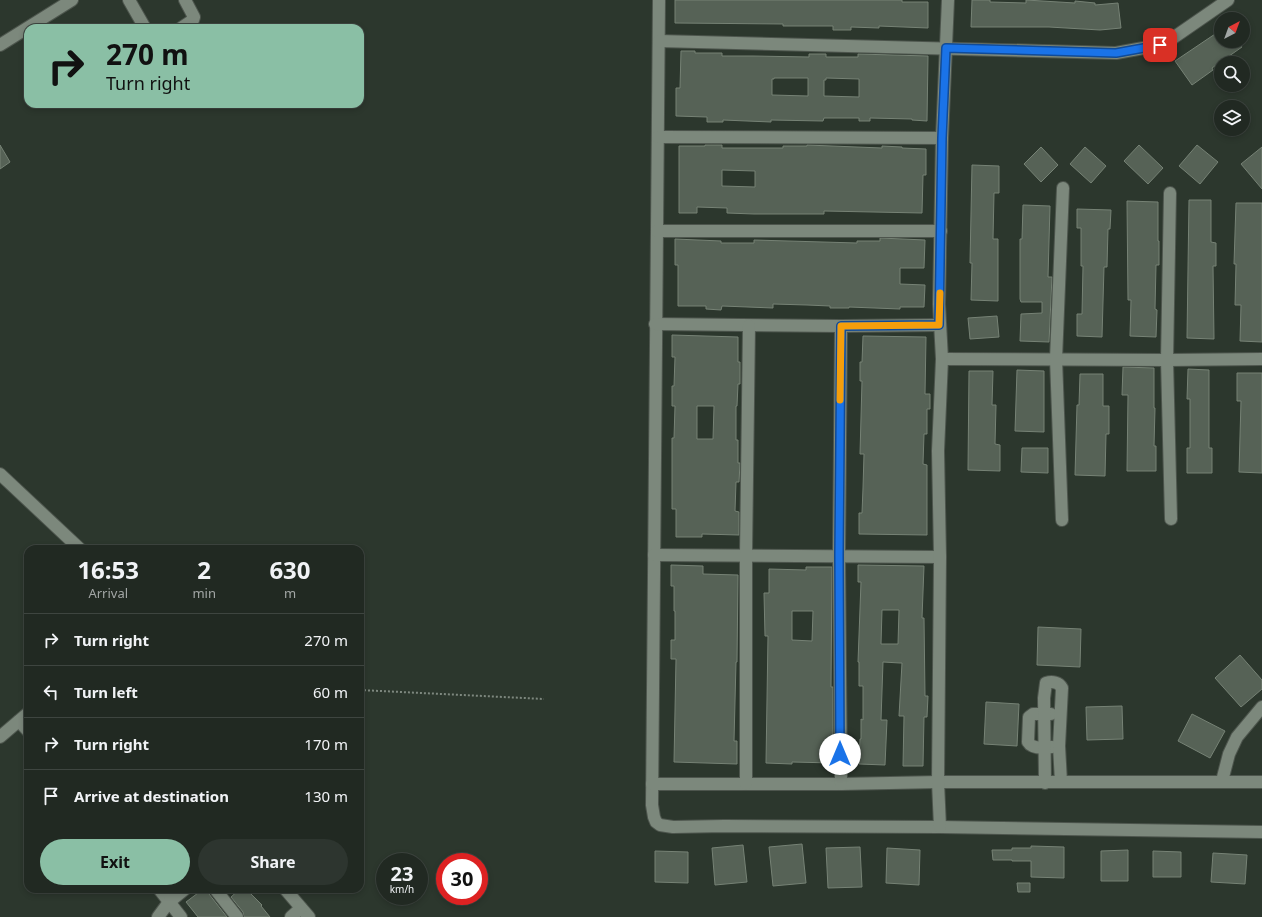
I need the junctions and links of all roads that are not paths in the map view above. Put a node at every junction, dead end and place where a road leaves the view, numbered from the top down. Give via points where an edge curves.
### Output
1 (72, 0) edge
2 (129, 0) edge
3 (185, 0) edge
4 (659, 0) edge
5 (948, 0) edge
6 (1228, 0) edge
7 (33, 24) edge
8 (143, 24) edge
9 (187, 24) edge
10 (24, 29) edge
11 (659, 41) junction
12 (0, 44) edge
13 (946, 48) junction
14 (658, 137) junction
15 (942, 138) junction
16 (1064, 188) dead end
17 (1170, 193) dead end
18 (657, 231) junction
19 (940, 231) junction
20 (655, 324) junction
21 (939, 325) junction
22 (749, 326) junction
23 (841, 326) junction
24 (942, 359) junction
25 (1056, 359) junction
26 (1262, 359) edge
27 (1167, 360) junction
28 (0, 474) edge
29 (1170, 519) dead end
30 (1062, 520) dead end
31 (76, 545) edge
32 (654, 554) junction
33 (746, 554) junction
34 (839, 555) junction
35 (940, 557) junction
36 (1262, 707) edge
37 (1044, 714) junction
38 (1061, 714) junction
39 (24, 717) edge
40 (0, 737) edge
41 (1059, 746) junction
42 (1044, 748) junction
43 (1222, 781) junction
44 (938, 782) junction
45 (1062, 782) junction
46 (1262, 782) edge
47 (1045, 783) junction
48 (652, 784) junction
49 (746, 784) junction
50 (840, 784) junction
51 (940, 827) junction
52 (1262, 832) edge
53 (162, 893) edge
54 (180, 893) edge
55 (218, 893) edge
56 (288, 893) edge
57 (169, 902) junction
58 (305, 912) edge
59 (158, 917) edge
60 (181, 917) edge
61 (237, 917) edge
62 (291, 917) edge

1 - 7 street
2 - 8 street
3 - 9 street via 194,18
4 - 11 street
5 - 13 street
6 - 13 street via 1173,38 1160,45 1143,49 1116,53
10 - 12 street
11 - 13 street
11 - 14 street
13 - 15 street
14 - 15 street
14 - 18 street
15 - 19 street
16 - 25 street
17 - 27 street
18 - 19 street
18 - 20 street
19 - 21 street
20 - 22 street
20 - 32 street
21 - 23 street
21 - 24 street
22 - 23 street
22 - 33 street
23 - 34 street
24 - 25 street
24 - 35 street via 938,451
25 - 27 street
25 - 30 street
26 - 27 street
27 - 29 street
28 - 31 street
32 - 33 street
32 - 48 street
33 - 34 street
33 - 49 street
34 - 35 street
34 - 50 street
35 - 44 street
36 - 43 street via 1237,737 1229,754
37 - 38 street
37 - 38 street via 1045,686 1049,682 1058,683 1062,688
37 - 42 street
37 - 42 street via 1032,714 1029,717 1028,742 1030,746
38 - 41 street
39 - 40 street
41 - 42 street
41 - 45 street
42 - 47 street
43 - 45 street
43 - 46 street
44 - 47 street
44 - 50 street
44 - 51 street
45 - 47 street
48 - 49 street
48 - 51 street via 654,817 660,826
49 - 50 street
51 - 52 street
53 - 57 street
54 - 57 street
55 - 61 street
56 - 58 street
57 - 59 street
57 - 60 street
58 - 62 street

